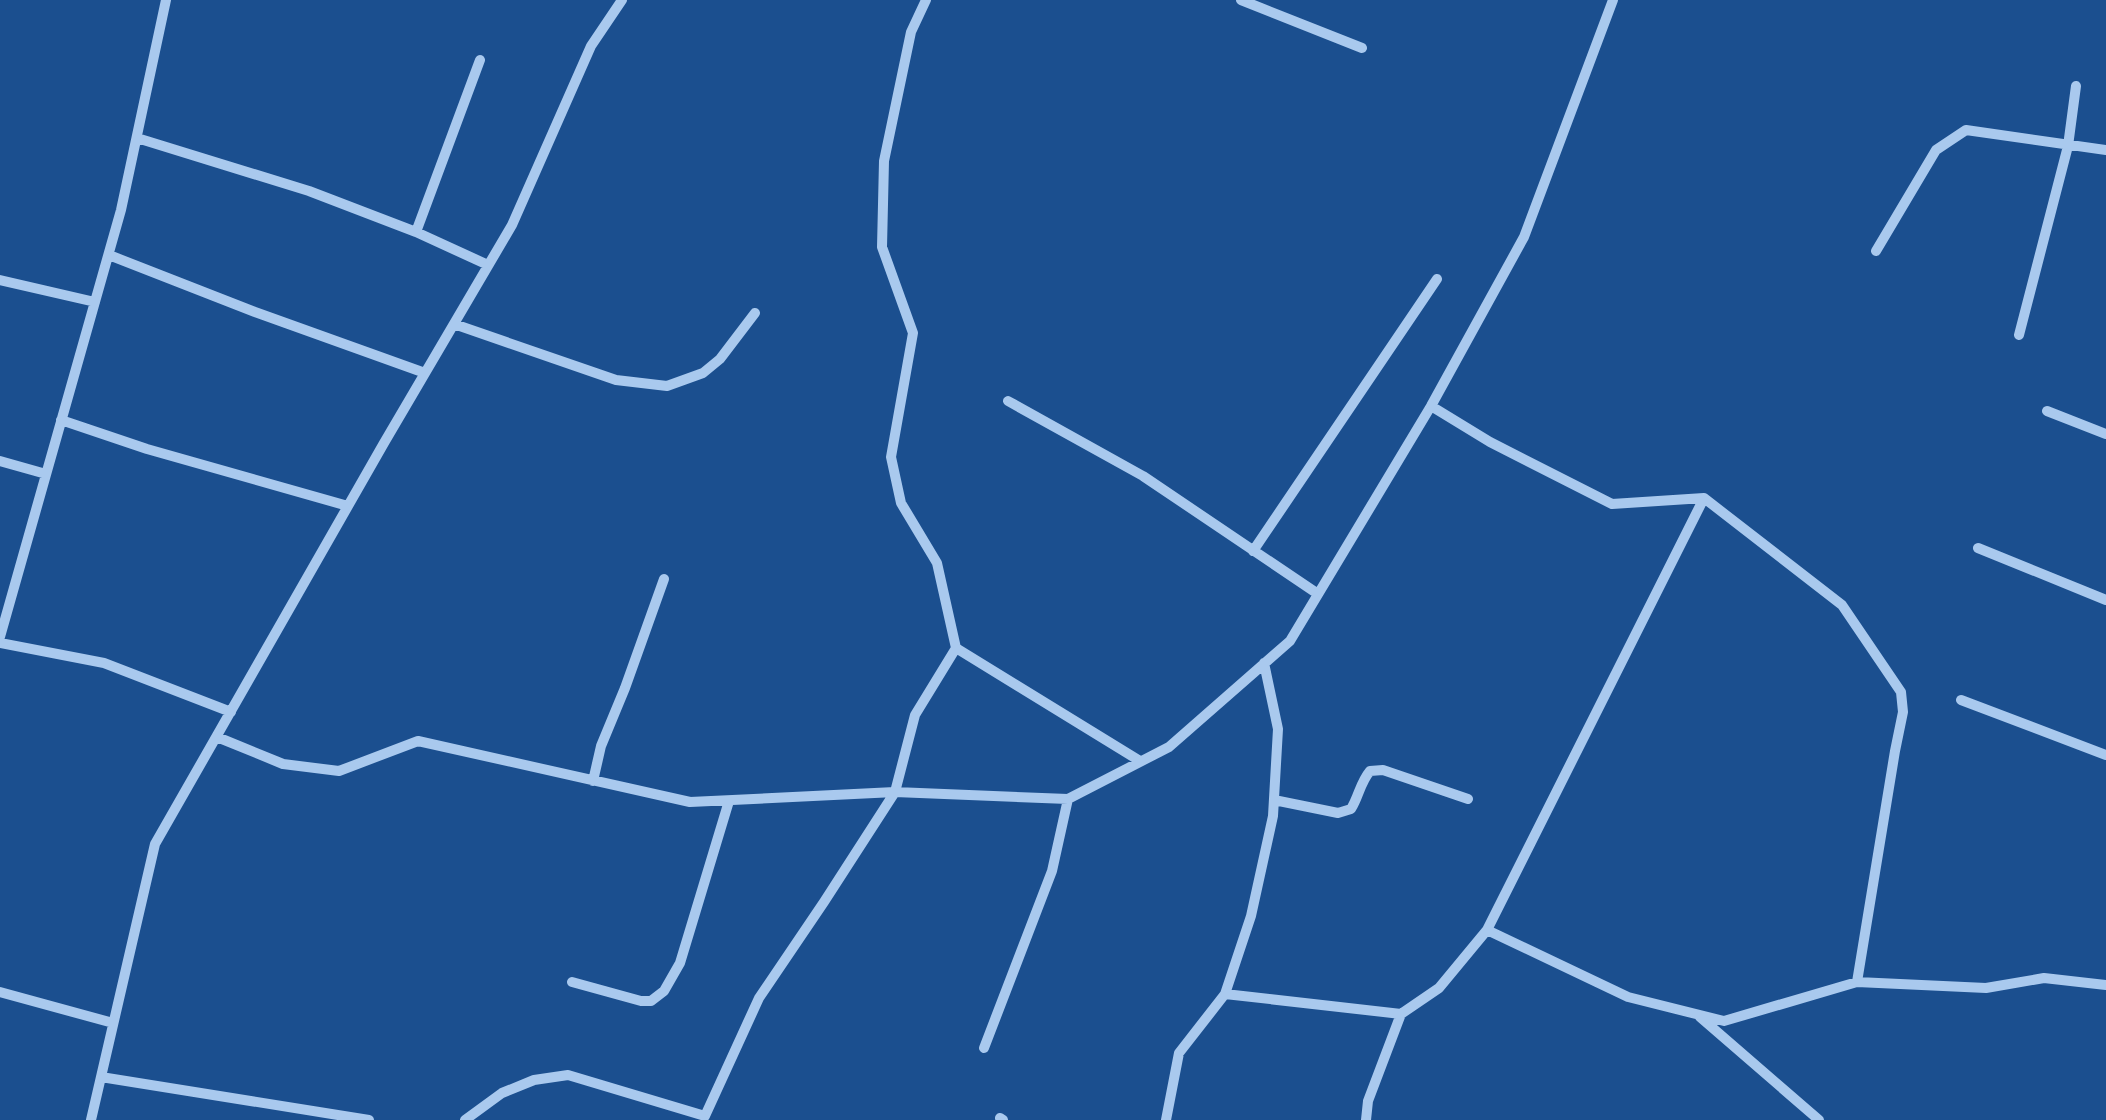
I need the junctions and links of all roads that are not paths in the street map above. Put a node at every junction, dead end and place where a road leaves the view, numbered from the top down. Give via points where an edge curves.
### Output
1 (166, 0) edge
2 (622, 0) edge
3 (926, 0) edge
4 (1241, 0) edge
5 (1613, 0) edge
6 (1362, 48) dead end
7 (480, 60) dead end
8 (2076, 86) dead end
9 (137, 138) junction
10 (2068, 146) junction
11 (2106, 150) edge
12 (416, 232) junction
13 (1876, 251) dead end
14 (109, 255) junction
15 (488, 266) junction
16 (1437, 279) dead end
17 (0, 280) edge
18 (95, 302) junction
19 (755, 313) dead end
20 (454, 324) junction
21 (2019, 335) dead end
22 (425, 373) junction
23 (1008, 401) dead end
24 (1431, 406) junction
25 (2047, 411) dead end
26 (61, 420) junction
27 (2106, 434) edge
28 (0, 461) edge
29 (46, 474) junction
30 (1704, 498) junction
31 (348, 507) junction
32 (1978, 548) dead end
33 (1253, 551) junction
34 (664, 579) dead end
35 (1318, 594) junction
36 (2106, 600) edge
37 (0, 637) edge
38 (0, 643) edge
39 (956, 648) junction
40 (1264, 663) junction
41 (1961, 700) dead end
42 (231, 712) junction
43 (217, 737) junction
44 (2106, 755) edge
45 (1140, 761) junction
46 (593, 781) junction
47 (895, 792) junction
48 (1068, 799) junction
49 (1468, 799) dead end
50 (1274, 800) junction
51 (729, 801) junction
52 (1487, 930) junction
53 (572, 982) dead end
54 (1857, 982) junction
55 (2106, 985) edge
56 (0, 992) edge
57 (1225, 994) junction
58 (1401, 1014) junction
59 (1698, 1015) junction
60 (113, 1023) junction
61 (984, 1048) dead end
62 (101, 1077) junction
63 (290, 1107) junction
64 (710, 1118) edge
65 (91, 1120) edge
66 (288, 1120) edge
67 (369, 1120) edge
68 (465, 1120) edge
69 (1166, 1120) edge
70 (1366, 1120) edge
71 (1819, 1120) edge

1 - 9 street
2 - 15 street via 591,46 512,225
3 - 39 street via 911,32 884,161 882,247 913,333 891,458 901,503 937,563
4 - 6 street
5 - 24 street via 1524,237
7 - 12 street
8 - 10 street
9 - 12 street via 309,191
9 - 14 street
10 - 11 street
10 - 13 street via 1966,130 1936,150
10 - 21 street
12 - 15 street
14 - 18 street
14 - 22 street
15 - 20 street
16 - 33 street
17 - 18 street
18 - 26 street
19 - 20 street via 720,359 703,373 667,386 616,380
20 - 22 street
22 - 31 street
23 - 33 street via 1143,476
24 - 30 street via 1490,442 1612,504
24 - 35 street
25 - 27 street
26 - 29 street
26 - 31 street
28 - 29 street
29 - 37 street
30 - 52 street
30 - 54 street via 1842,605 1901,692 1903,712
31 - 42 street
32 - 36 street
33 - 35 street
34 - 46 street via 601,746
35 - 40 street via 1290,640
38 - 42 street via 104,663
39 - 45 street
39 - 47 street via 915,716
40 - 45 street via 1169,747
40 - 50 street via 1278,729
41 - 44 street
42 - 43 street
43 - 46 street via 283,764 339,771 418,741
43 - 60 street via 156,844
45 - 48 street
46 - 51 street via 690,802
47 - 48 street
47 - 51 street
47 - 64 street via 759,998
48 - 61 street via 1052,871
49 - 50 street via 1383,770 1370,771 1362,780 1351,809 1338,813
50 - 57 street via 1251,916
51 - 53 street via 680,963 664,992 651,1001 641,1001
52 - 58 street via 1439,988
52 - 59 street via 1628,997
54 - 55 street via 1986,988 2044,978
54 - 59 street via 1724,1021
56 - 60 street
57 - 58 street
57 - 69 street via 1179,1053
58 - 70 street via 1368,1101
59 - 71 street
60 - 62 street
62 - 63 street
62 - 65 street
63 - 66 street
63 - 67 street
64 - 68 street via 567,1075 534,1080 502,1093

